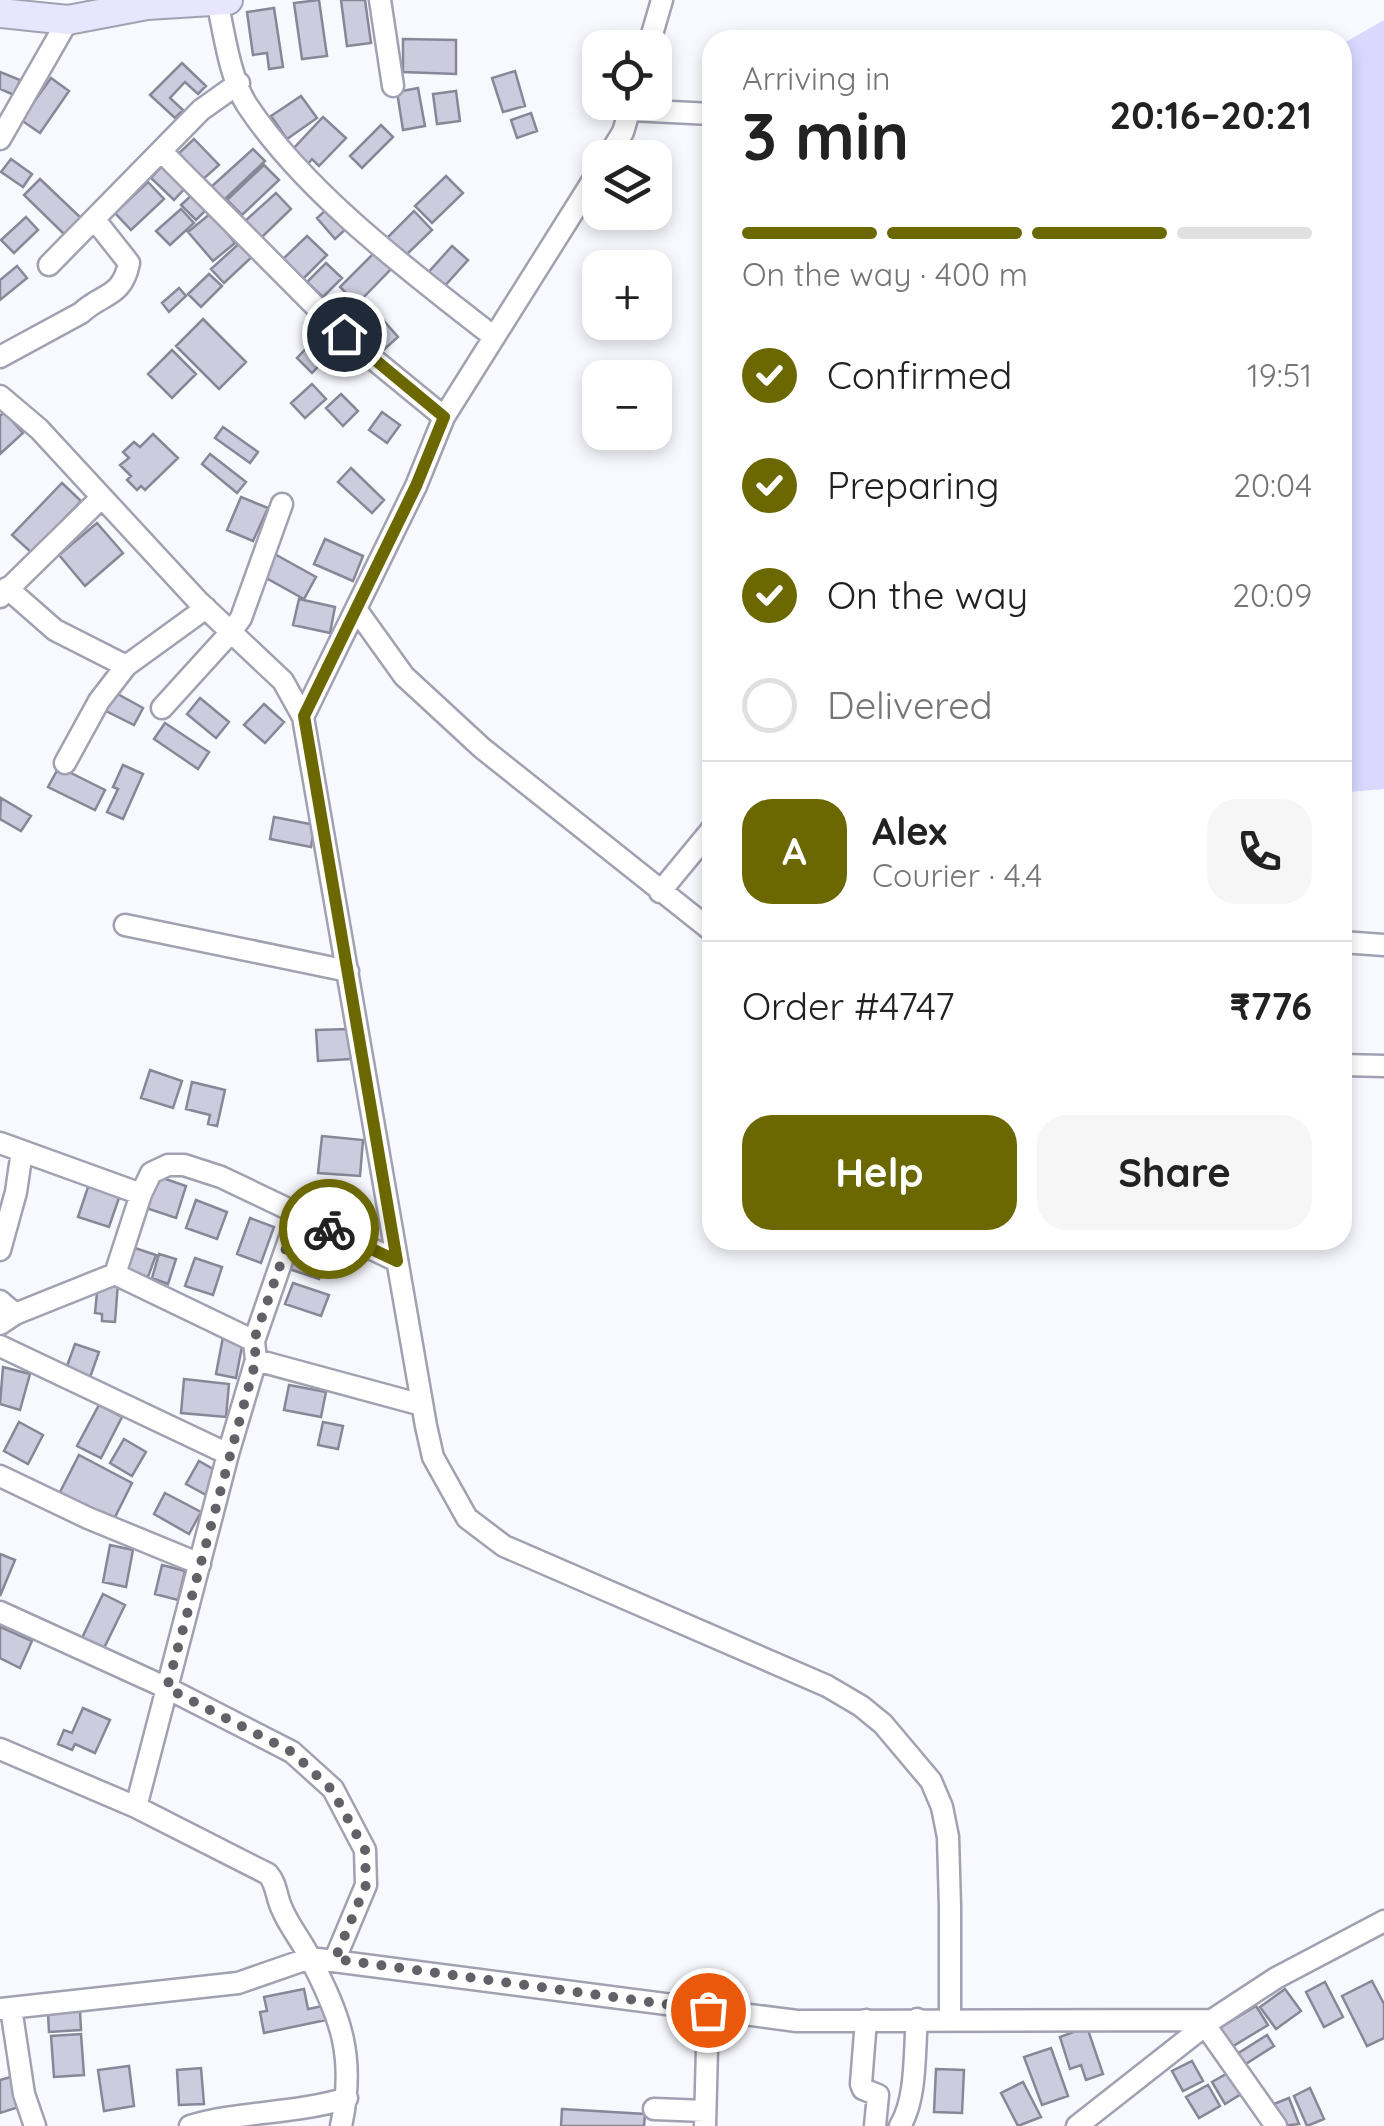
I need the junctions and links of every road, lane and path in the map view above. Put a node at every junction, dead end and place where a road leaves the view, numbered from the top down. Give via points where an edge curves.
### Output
1 (228, 0) edge
2 (380, 0) edge
3 (662, 0) edge
4 (217, 1) edge
5 (35, 9) edge
6 (0, 13) edge
7 (68, 20) junction
8 (653, 30) edge
9 (238, 82) junction
10 (393, 86) dead end
11 (672, 110) edge
12 (702, 113) edge
13 (0, 139) edge
14 (162, 152) junction
15 (582, 198) edge
16 (94, 220) junction
17 (49, 265) dead end
18 (494, 337) junction
19 (0, 357) edge
20 (0, 396) edge
21 (444, 417) junction
22 (102, 497) junction
23 (282, 504) dead end
24 (4, 592) edge
25 (206, 608) junction
26 (356, 609) junction
27 (231, 632) junction
28 (126, 666) junction
29 (162, 708) dead end
30 (304, 716) junction
31 (65, 763) dead end
32 (702, 841) edge
33 (660, 892) junction
34 (125, 924) dead end
35 (702, 924) edge
36 (1352, 943) edge
37 (1384, 945) edge
38 (348, 972) junction
39 (1352, 1065) edge
40 (1384, 1066) edge
41 (0, 1142) edge
42 (22, 1151) junction
43 (141, 1194) junction
44 (298, 1214) junction
45 (0, 1250) edge
46 (397, 1261) junction
47 (115, 1274) junction
48 (5, 1313) edge
49 (0, 1346) edge
50 (255, 1350) junction
51 (422, 1406) junction
52 (228, 1454) junction
53 (0, 1476) edge
54 (200, 1564) junction
55 (0, 1612) edge
56 (167, 1688) junction
57 (0, 1748) edge
58 (136, 1807) junction
59 (1384, 1921) edge
60 (310, 1958) junction
61 (335, 1959) junction
62 (5, 2009) edge
63 (708, 2010) junction
64 (950, 2019) junction
65 (866, 2020) junction
66 (917, 2020) junction
67 (1208, 2022) junction
68 (347, 2098) junction
69 (654, 2110) dead end
70 (705, 2119) edge
71 (35, 2126) edge
72 (190, 2126) edge
73 (341, 2126) edge
74 (875, 2126) edge
75 (900, 2126) edge
76 (1077, 2126) edge
77 (1276, 2126) edge

1 - 4 main road
2 - 10 street
3 - 8 street
4 - 7 main road
4 - 9 street
5 - 6 main road
5 - 7 main road
7 - 13 street
9 - 14 street
9 - 18 street via 245,102 303,172 412,273
11 - 12 street
14 - 16 street
14 - 21 street via 344,334
15 - 18 street
16 - 17 street
16 - 19 street via 129,264 127,276 110,298
18 - 21 street
20 - 22 street
21 - 26 street
22 - 24 street
22 - 25 street
23 - 27 street
24 - 28 street via 55,630
25 - 27 street
25 - 28 street
26 - 30 street
26 - 33 street via 404,676
27 - 29 street
27 - 30 street via 283,681
28 - 31 street
30 - 38 street
32 - 33 street
33 - 35 street
34 - 38 street
36 - 37 street
38 - 46 street
39 - 40 street
41 - 42 street
42 - 43 street
42 - 45 street
43 - 44 street via 150,1172 184,1165
43 - 47 street
44 - 46 street
44 - 50 street
46 - 51 street
47 - 48 street
47 - 50 street
49 - 52 street
50 - 51 street
50 - 52 street
51 - 64 street via 433,1457 467,1518 504,1546 827,1686 883,1724 916,1762 937,1794 948,1836
52 - 54 street
53 - 54 street
54 - 56 street
55 - 56 street
56 - 58 street
56 - 61 street via 292,1752 332,1790 365,1850 366,1885
57 - 58 street
58 - 60 street via 268,1874
59 - 67 street
60 - 61 street
60 - 62 street via 238,1983
60 - 68 street via 345,2037
61 - 63 street
62 - 71 street
63 - 65 street via 797,2021
63 - 70 street
64 - 66 street
64 - 67 street
65 - 66 street
65 - 74 street via 861,2084 878,2096
66 - 75 street
67 - 76 street
67 - 77 street
68 - 72 street
68 - 73 street
69 - 70 street

